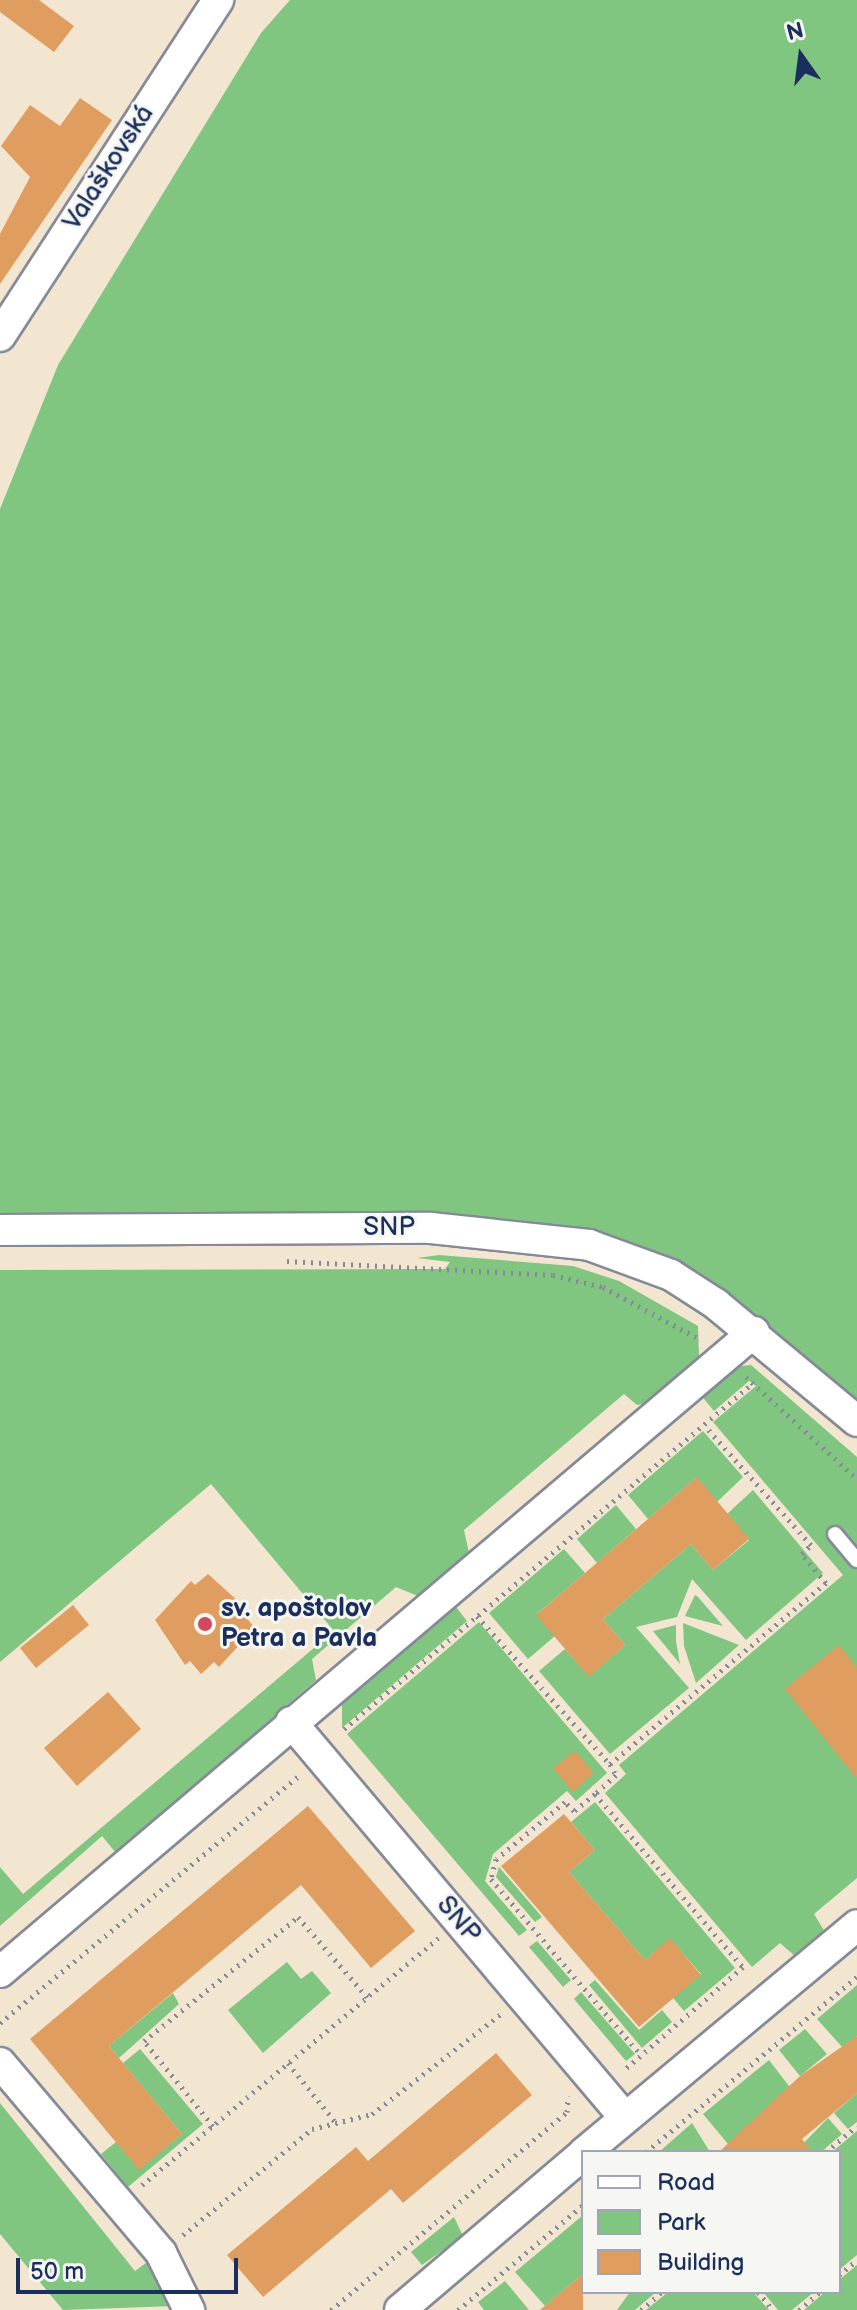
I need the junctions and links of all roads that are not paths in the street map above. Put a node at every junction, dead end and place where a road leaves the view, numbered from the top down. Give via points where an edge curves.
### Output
1 (218, 0) edge
2 (0, 336) edge
3 (0, 1230) edge
4 (754, 1332) junction
5 (857, 1421) edge
6 (835, 1534) dead end
7 (857, 1560) edge
8 (291, 1722) junction
9 (857, 1925) edge
10 (0, 1972) edge
11 (0, 2063) edge
12 (625, 2118) junction
13 (588, 2150) edge
14 (581, 2156) edge
15 (189, 2310) edge
16 (400, 2310) edge

1 - 2 street, Valaškovská
3 - 4 street, SNP via 431,1228 542,1237 589,1245 671,1275
4 - 5 street, SNP
4 - 8 street via 720,1354
6 - 7 lane
8 - 10 street
8 - 12 street, SNP
9 - 12 street
11 - 15 street via 161,2253
12 - 13 street
14 - 16 street

